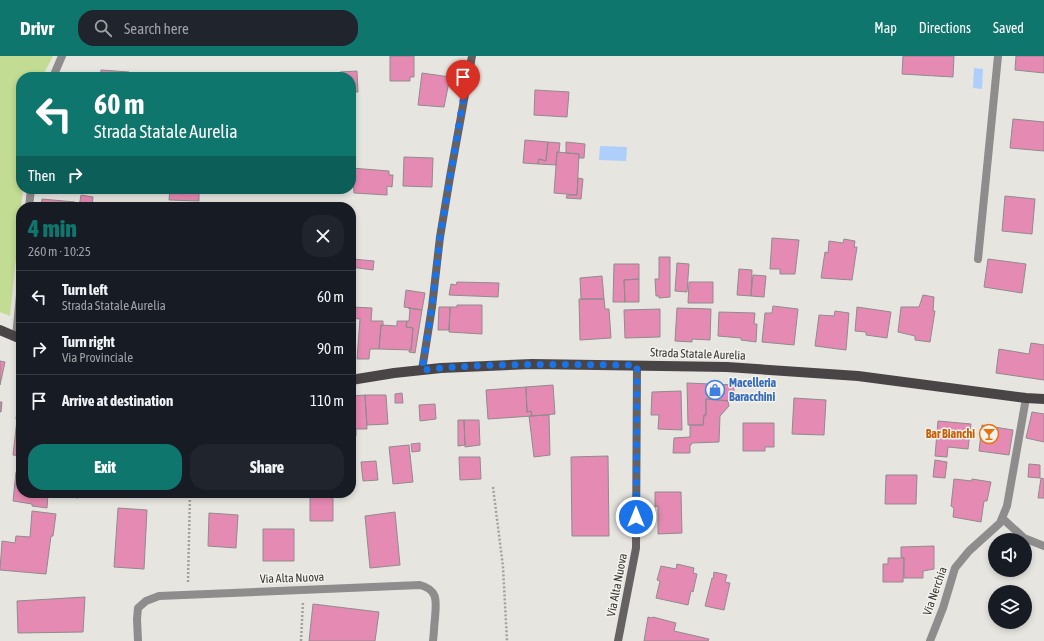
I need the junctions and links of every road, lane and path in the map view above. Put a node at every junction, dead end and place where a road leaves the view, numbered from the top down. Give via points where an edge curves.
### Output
1 (62, 56) edge
2 (472, 56) edge
3 (998, 56) edge
4 (54, 72) edge
5 (978, 259) dead end
6 (0, 330) edge
7 (16, 337) edge
8 (637, 365) junction
9 (422, 370) junction
10 (356, 379) edge
11 (1026, 398) junction
12 (1044, 399) edge
13 (493, 487) dead end
14 (190, 498) edge
15 (1002, 518) junction
16 (1044, 546) edge
17 (304, 590) junction
18 (187, 595) junction
19 (138, 641) edge
20 (301, 641) edge
21 (433, 641) edge
22 (507, 641) edge
23 (618, 641) edge
24 (930, 641) edge

1 - 4 street
2 - 9 street via 441,230
3 - 5 street
6 - 7 main road
8 - 9 main road, Strada Statale Aurelia via 532,364
8 - 11 main road, Strada Statale Aurelia via 728,367 858,376
8 - 23 street, Via Alta Nuova via 636,548
9 - 10 main road, Strada Statale Aurelia
11 - 12 main road, Strada Statale Aurelia
11 - 15 street, Via Nerchia via 1007,506
13 - 22 path via 503,567
14 - 18 path
15 - 16 street via 1024,538
15 - 24 street, Via Nerchia via 955,568
17 - 18 street, Via Alta Nuova
17 - 20 path
17 - 21 street, Via Alta Nuova via 420,585 426,587 435,596 436,602
18 - 19 street, Via Alta Nuova via 159,596 146,601 138,608

